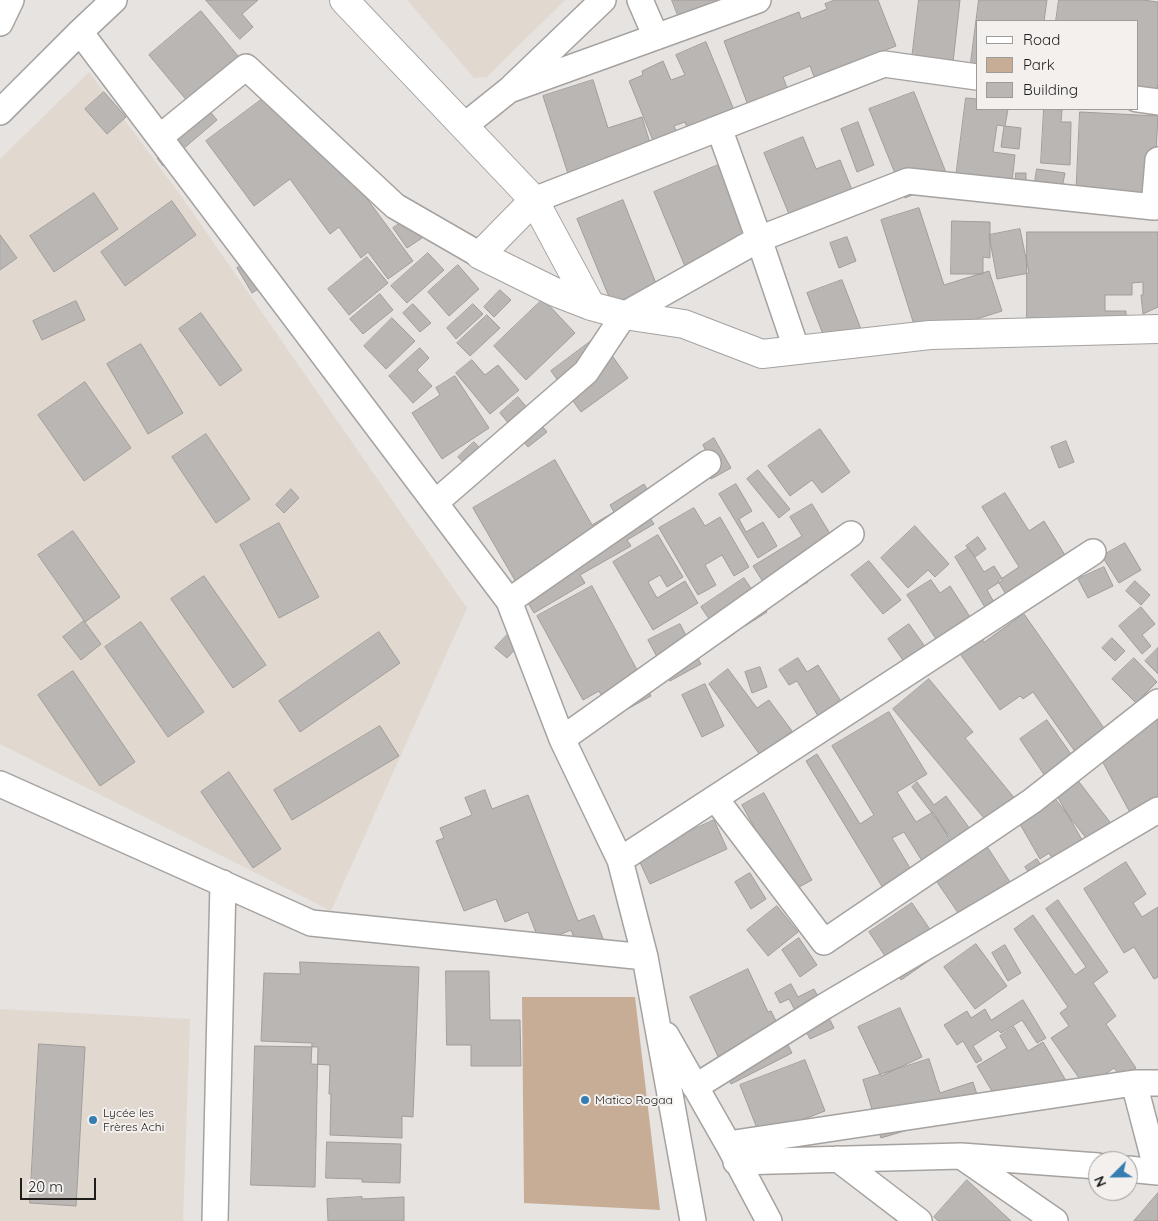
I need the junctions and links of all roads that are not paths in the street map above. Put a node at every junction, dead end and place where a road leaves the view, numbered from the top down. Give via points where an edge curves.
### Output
1 (11, 0) edge
2 (114, 0) edge
3 (344, 0) edge
4 (603, 0) edge
5 (640, 0) edge
6 (758, 0) edge
7 (0, 23) edge
8 (80, 32) junction
9 (656, 37) junction
10 (976, 77) edge
11 (509, 90) junction
12 (1138, 99) edge
13 (1158, 102) edge
14 (0, 112) edge
15 (464, 126) junction
16 (719, 128) junction
17 (160, 137) junction
18 (1158, 160) edge
19 (534, 200) junction
20 (759, 239) junction
21 (480, 255) junction
22 (591, 306) junction
23 (624, 315) junction
24 (1158, 329) edge
25 (797, 351) junction
26 (708, 463) dead end
27 (436, 502) junction
28 (851, 534) dead end
29 (1093, 552) dead end
30 (509, 601) junction
31 (1158, 702) edge
32 (562, 739) junction
33 (0, 784) edge
34 (715, 798) junction
35 (1158, 810) edge
36 (620, 860) junction
37 (223, 884) junction
38 (645, 957) junction
39 (656, 1018) junction
40 (1146, 1083) edge
41 (695, 1087) junction
42 (732, 1153) junction
43 (961, 1156) junction
44 (838, 1159) junction
45 (1088, 1165) edge
46 (1138, 1170) edge
47 (1157, 1171) edge
48 (215, 1221) edge
49 (693, 1221) edge
50 (769, 1221) edge
51 (918, 1221) edge
52 (1055, 1221) edge

1 - 7 street
2 - 8 street
3 - 15 street
4 - 11 street
5 - 9 street
6 - 9 street
8 - 14 street
8 - 17 street
9 - 11 street
10 - 16 street via 884,64
11 - 15 street
12 - 13 street
15 - 19 street
16 - 19 street
16 - 20 street
17 - 21 street via 246,67 396,206
17 - 27 street
18 - 20 street via 1154,207 908,181
19 - 21 street
19 - 22 street
20 - 23 street
20 - 25 street
21 - 22 street
22 - 23 street
23 - 25 street via 684,324 762,354
23 - 27 street via 586,372
24 - 25 street via 930,335
26 - 30 street
27 - 30 street
28 - 32 street
29 - 34 street
30 - 32 street
31 - 34 street via 1032,801 824,942
32 - 36 street
33 - 37 street
34 - 36 street
35 - 41 street via 825,1006
36 - 38 street
37 - 38 street via 311,923
37 - 48 street
38 - 39 street
39 - 41 street
39 - 49 street
40 - 42 street
40 - 47 street
41 - 42 street
42 - 44 street
42 - 50 street
43 - 44 street
43 - 45 street
43 - 52 street
44 - 51 street
46 - 47 street

